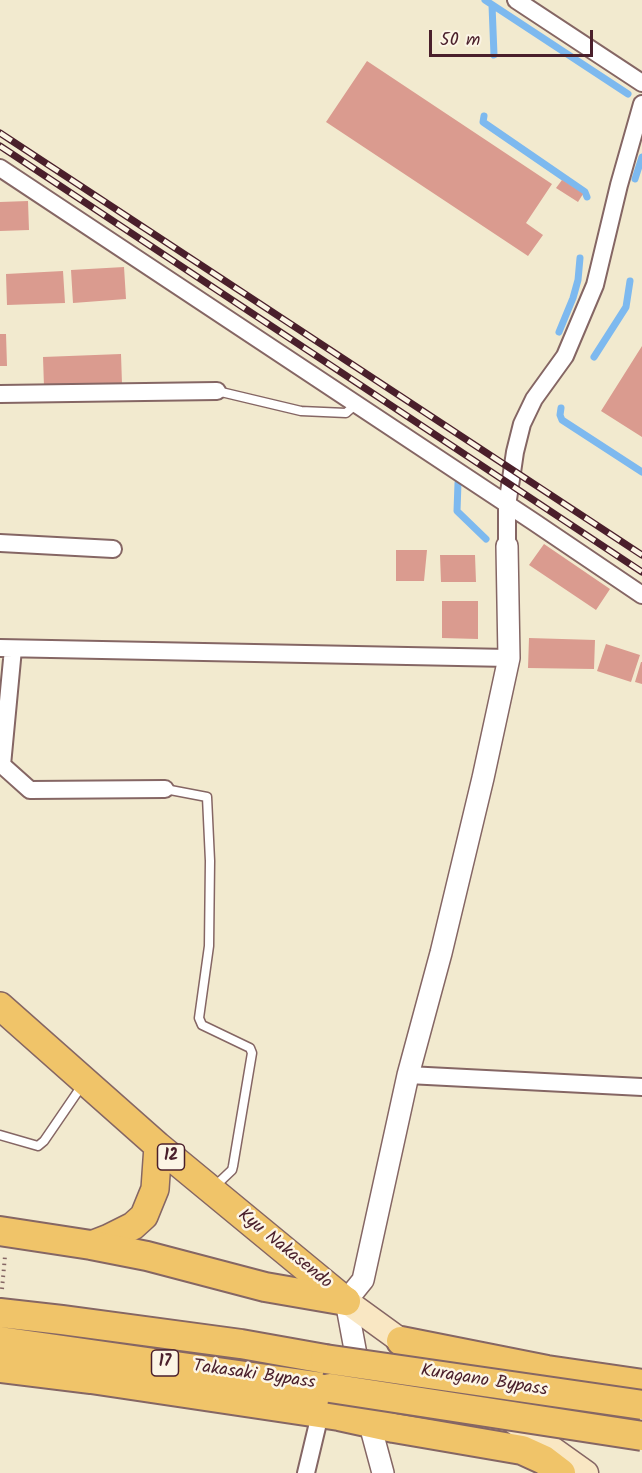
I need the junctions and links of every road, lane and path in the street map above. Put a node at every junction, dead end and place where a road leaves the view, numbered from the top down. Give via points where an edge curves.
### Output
1 (516, 0) edge
2 (642, 83) edge
3 (642, 104) edge
4 (0, 168) edge
5 (217, 391) joint
6 (0, 394) edge
7 (356, 404) junction
8 (507, 506) junction
9 (0, 543) edge
10 (507, 546) joint
11 (113, 549) dead end
12 (642, 595) edge
13 (6, 649) edge
14 (509, 658) junction
15 (165, 789) joint
16 (0, 1006) edge
17 (408, 1075) junction
18 (85, 1081) junction
19 (642, 1087) edge
20 (0, 1135) edge
21 (158, 1146) junction
22 (211, 1190) junction
23 (3, 1241) edge
24 (91, 1245) junction
25 (1, 1301) edge
26 (346, 1301) junction
27 (0, 1341) edge
28 (401, 1341) junction
29 (325, 1359) joint
30 (0, 1368) edge
31 (642, 1384) edge
32 (330, 1388) joint
33 (642, 1406) edge
34 (316, 1412) junction
35 (368, 1422) junction
36 (642, 1437) edge
37 (306, 1473) edge
38 (383, 1473) edge
39 (561, 1473) edge
40 (586, 1473) edge

1 - 2 street
3 - 8 street via 595,285 565,356 534,399 522,424
4 - 7 street
5 - 6 street
5 - 7 lane via 301,411 346,413
7 - 8 street
8 - 10 street
8 - 12 street
9 - 11 street
10 - 14 street
13 - 14 street
13 - 15 street via 2,765 30,790
14 - 17 street
15 - 22 lane via 207,797 209,946 199,1018 202,1024 250,1048 252,1053 234,1166
16 - 18 main road, Kyu Nakasendo / 12
17 - 19 street
17 - 26 street via 363,1280
18 - 20 lane via 38,1146
18 - 21 main road, Kyu Nakasendo / 12
21 - 22 main road, Kyu Nakasendo / 12
21 - 24 main road via 155,1189 144,1216 133,1226
22 - 26 main road, Kyu Nakasendo / 12
23 - 24 highway
23 - 25 path
24 - 26 highway via 265,1287
25 - 29 highway, Takasaki Bypass / 17 via 62,1320
26 - 28 main road, Kyu Nakasendo
26 - 35 street
27 - 32 highway, Takasaki Bypass / 17
28 - 31 highway
28 - 40 main road, Kyu Nakasendo
29 - 33 highway, Kuragano Bypass / 17, bridge
30 - 34 highway
32 - 36 highway, Kuragano Bypass / 17, bridge
34 - 35 highway
34 - 37 street
35 - 38 street
35 - 39 highway via 522,1450

